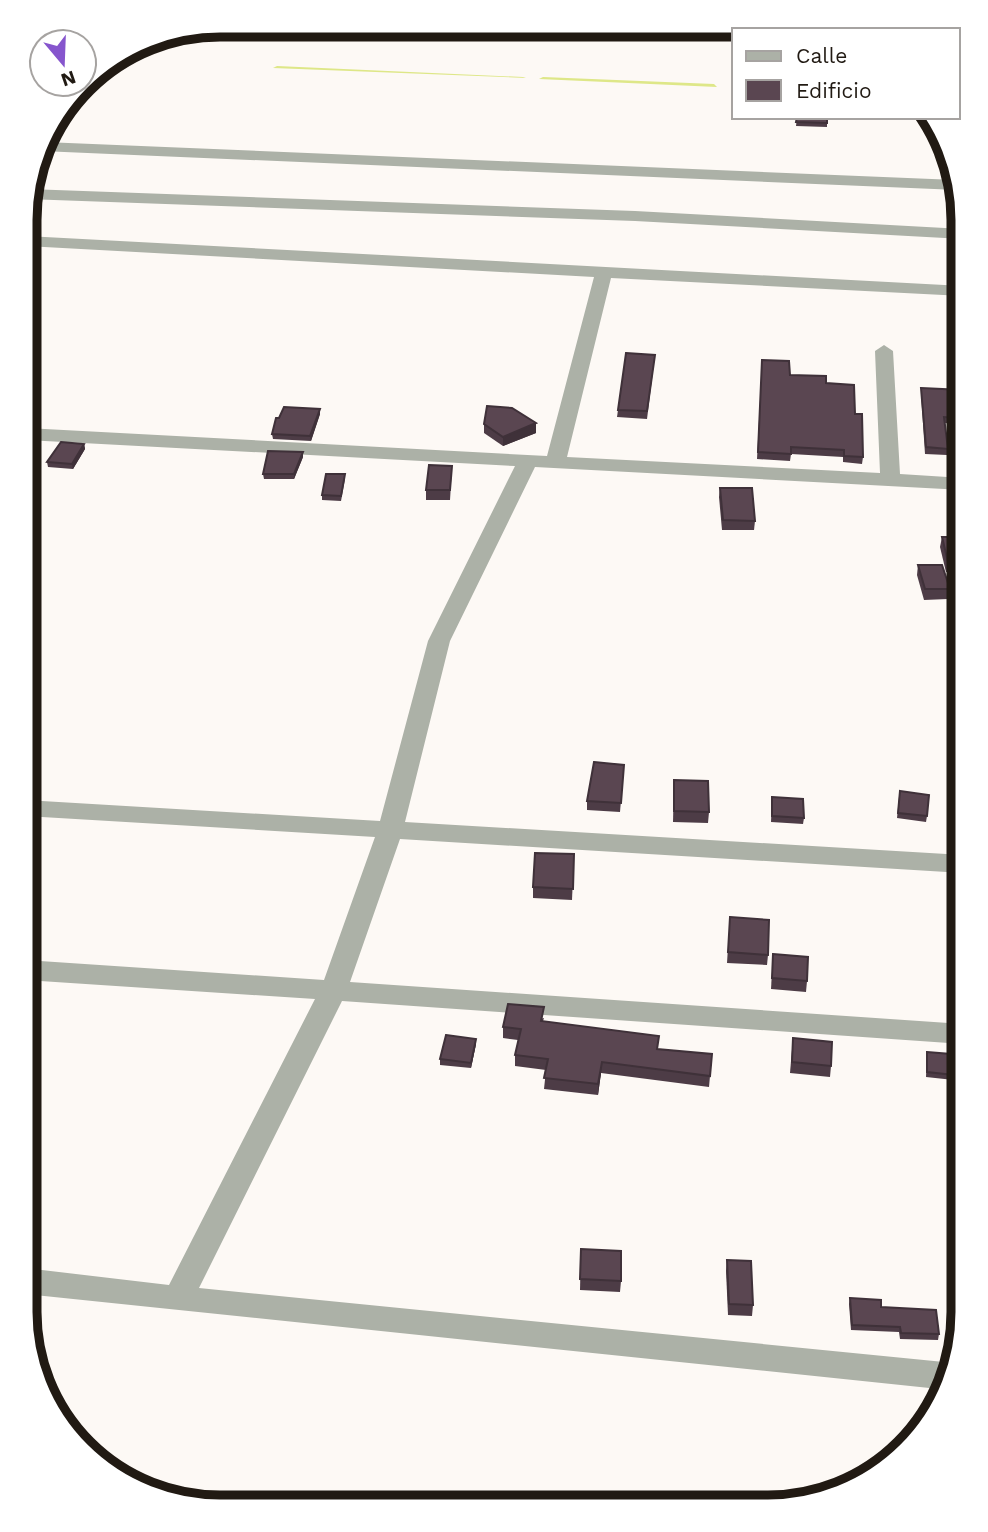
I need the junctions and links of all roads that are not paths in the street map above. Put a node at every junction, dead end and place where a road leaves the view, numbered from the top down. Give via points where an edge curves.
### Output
1 (52, 147) edge
2 (948, 185) edge
3 (38, 194) edge
4 (951, 233) edge
5 (37, 242) edge
6 (604, 271) junction
7 (951, 290) edge
8 (884, 351) dead end
9 (37, 435) edge
10 (529, 459) junction
11 (556, 461) junction
12 (890, 479) junction
13 (951, 483) edge
14 (37, 809) edge
15 (390, 831) junction
16 (951, 863) edge
17 (37, 971) edge
18 (334, 989) junction
19 (951, 1033) edge
20 (37, 1283) edge
21 (178, 1299) junction
22 (940, 1376) edge

1 - 2 street
3 - 4 street via 615,215
5 - 6 street
6 - 7 street
6 - 11 street
8 - 12 street
9 - 10 street
10 - 11 street
10 - 15 street via 439,642
11 - 12 street
12 - 13 street
14 - 15 street
15 - 16 street
15 - 18 street
17 - 18 street
18 - 19 street via 592,1012
18 - 21 street
20 - 21 street
21 - 22 street

